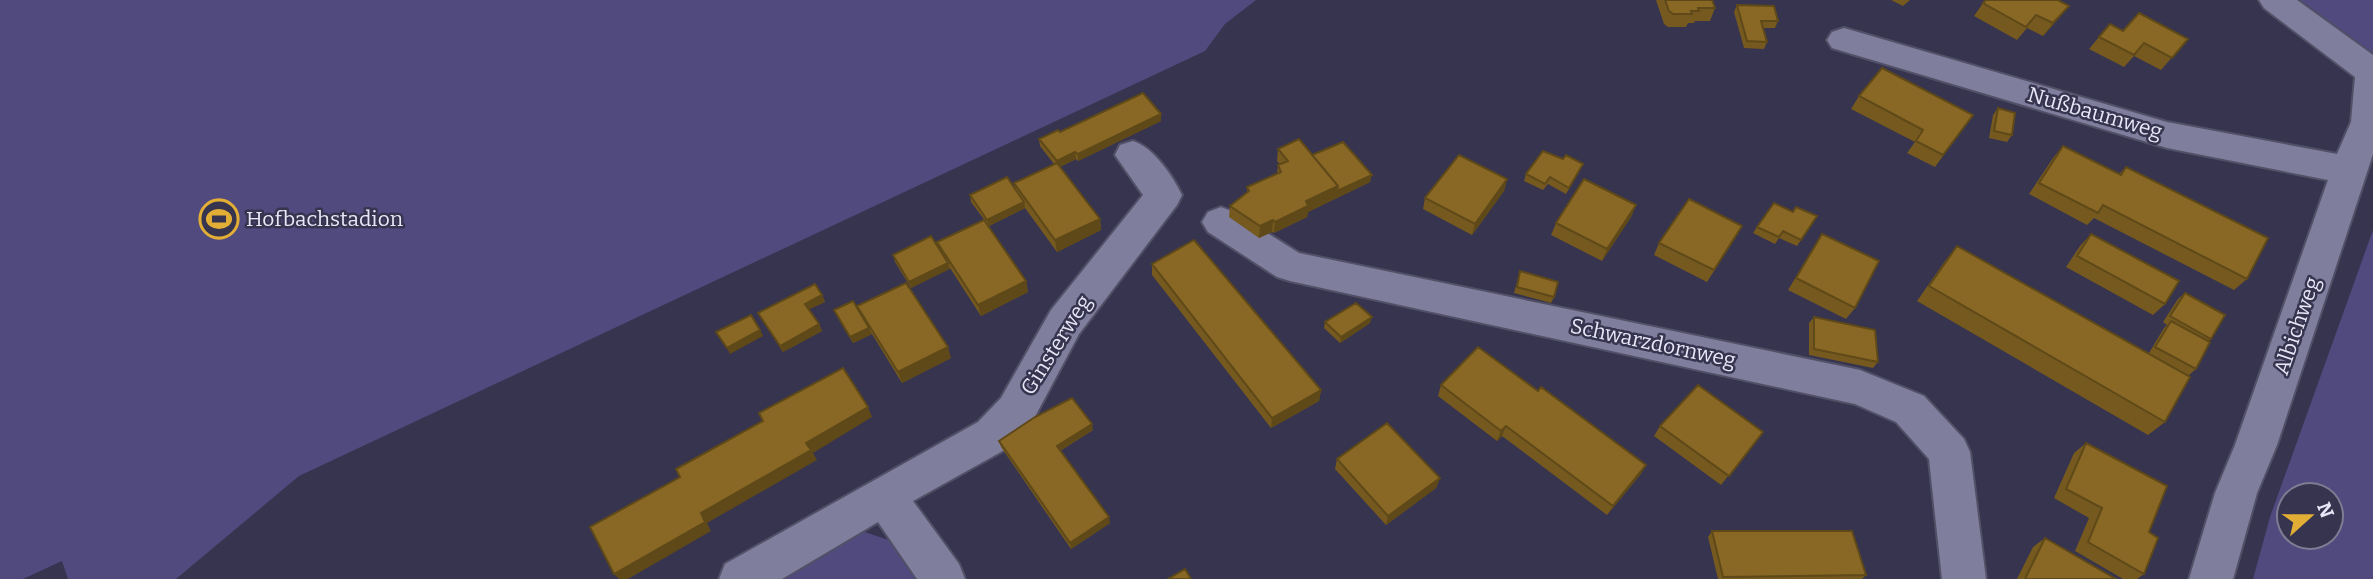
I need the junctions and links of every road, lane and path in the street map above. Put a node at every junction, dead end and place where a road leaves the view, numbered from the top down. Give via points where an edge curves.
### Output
1 (2275, 0) edge
2 (1844, 40) dead end
3 (2373, 71) edge
4 (1133, 155) dead end
5 (2349, 170) junction
6 (1221, 222) dead end
7 (884, 495) junction
8 (741, 579) edge
9 (943, 579) edge
10 (1964, 579) edge
11 (2211, 579) edge

1 - 3 street
2 - 5 street, Nußbaumweg via 2167,135
3 - 5 street, Albichweg via 2368,122
4 - 7 street, Ginsterweg via 1164,195 1065,322 1016,411 993,435
5 - 11 street, Albichweg via 2236,493
6 - 10 street, Schwarzdornweg via 1290,266 1860,388 1910,410 1949,452
7 - 8 street, Ginsterweg
7 - 9 street

